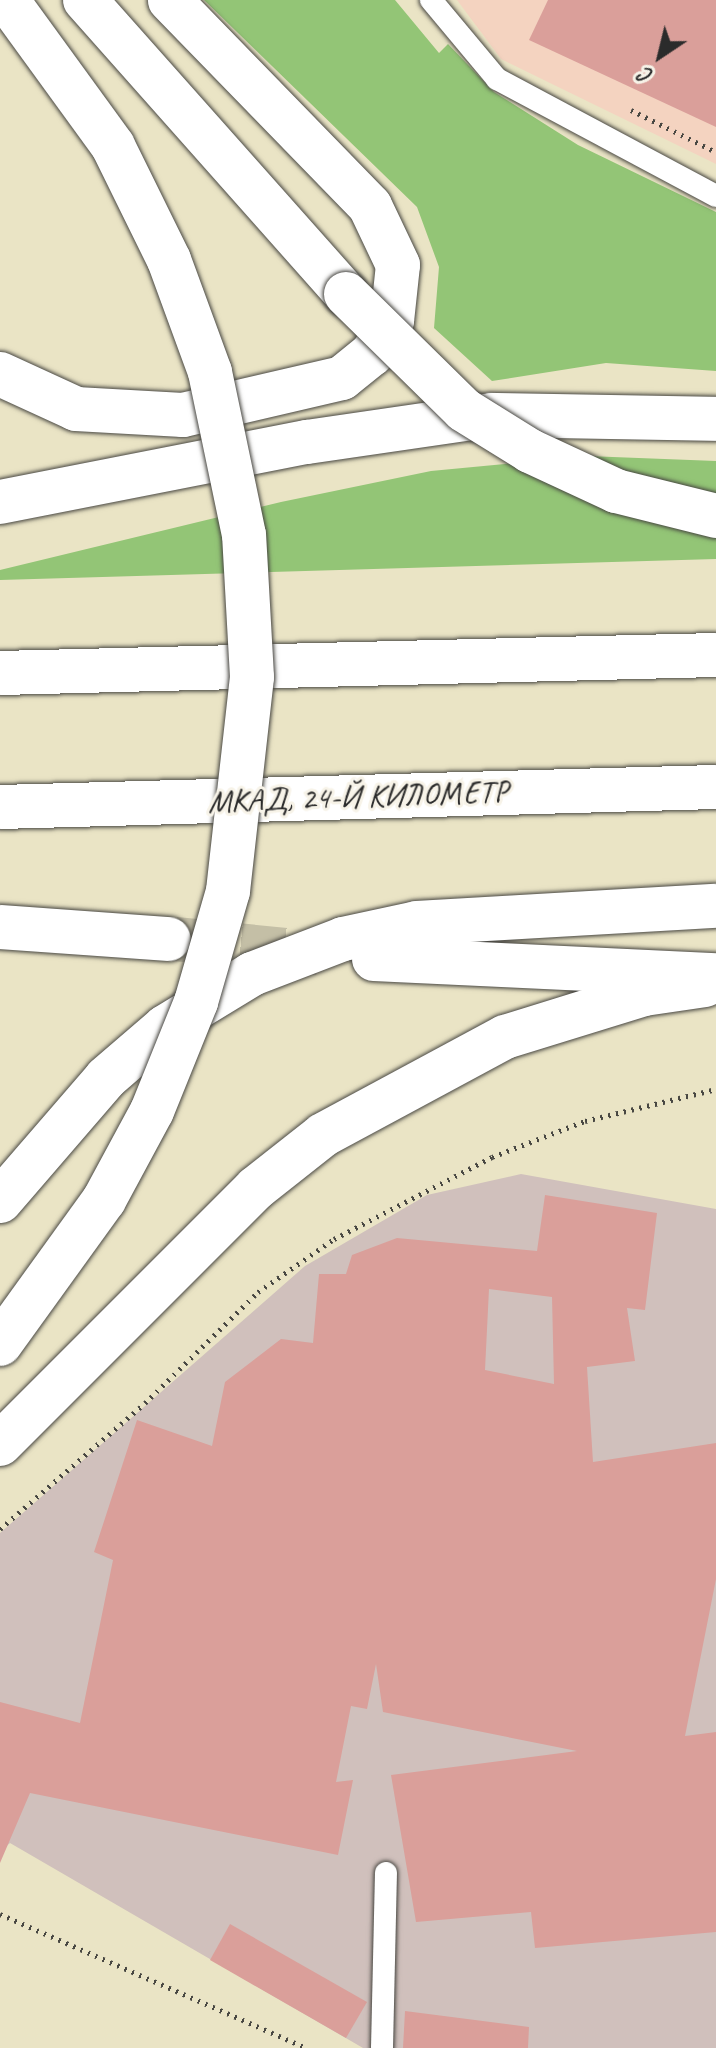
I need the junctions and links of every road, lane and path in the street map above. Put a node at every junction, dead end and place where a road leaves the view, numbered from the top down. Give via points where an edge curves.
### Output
1 (7, 0) edge
2 (85, 0) edge
3 (431, 0) edge
4 (171, 1) edge
5 (620, 105) dead end
6 (716, 152) edge
7 (716, 196) edge
8 (0, 374) edge
9 (716, 406) edge
10 (652, 415) junction
11 (716, 419) edge
12 (0, 502) edge
13 (716, 516) edge
14 (716, 655) edge
15 (0, 673) edge
16 (716, 787) edge
17 (0, 807) edge
18 (716, 906) edge
19 (0, 927) edge
20 (169, 939) tunnel mouth
21 (374, 959) dead end
22 (716, 975) edge
23 (716, 984) edge
24 (716, 1089) edge
25 (0, 1201) edge
26 (0, 1344) edge
27 (0, 1444) edge
28 (0, 1529) edge
29 (386, 1873) dead end
30 (0, 1914) edge
31 (306, 2048) edge
32 (382, 2048) edge

1 - 26 main road, bridge via 113,146 195,330 244,535 252,677 228,891 196,1002 152,1111 104,1200
2 - 13 main road, bridge via 346,294 464,410 530,451 616,491
3 - 7 lane via 497,79
4 - 8 main road via 370,206 398,265 392,321 372,354 342,378 183,415 76,409
5 - 6 path
9 - 10 lane
10 - 11 main road
10 - 12 main road via 491,415 307,442
14 - 15 main road
16 - 17 main road, МКАД, 24-Й КИЛОМЕТР
18 - 25 main road via 511,914 343,939 252,974 165,1027 65,1124
19 - 20 main road
21 - 22 main road
23 - 27 main road via 644,994 505,1037 323,1135 236,1207
24 - 28 path via 585,1121 492,1157 334,1239 258,1292 145,1403
29 - 32 lane
30 - 31 path

